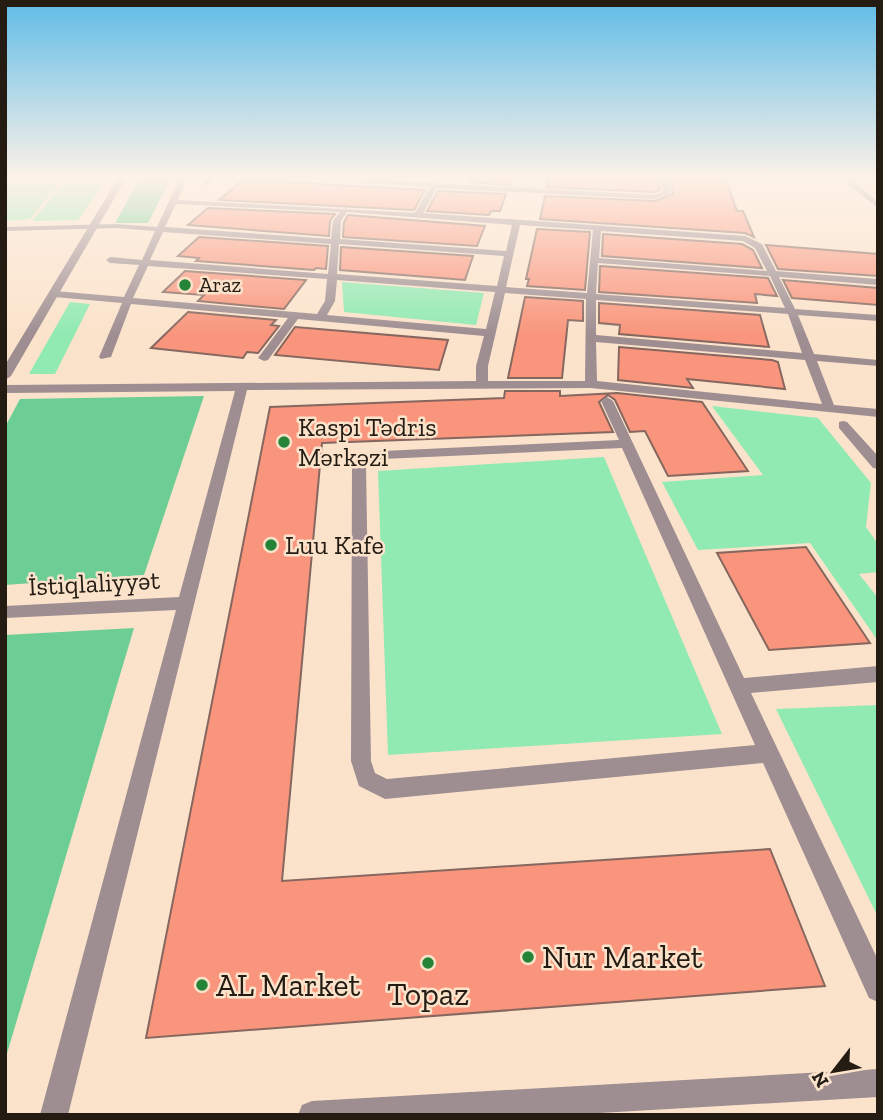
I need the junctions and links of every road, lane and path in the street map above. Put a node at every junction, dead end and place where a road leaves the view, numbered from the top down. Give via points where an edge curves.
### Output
1 (92, 230) edge
2 (159, 230) edge
3 (163, 230) edge
4 (337, 230) edge
5 (515, 230) edge
6 (597, 230) edge
7 (627, 230) edge
8 (336, 243) junction
9 (508, 254) junction
10 (110, 260) dead end
11 (593, 260) junction
12 (145, 262) junction
13 (772, 273) junction
14 (332, 278) junction
15 (878, 282) edge
16 (501, 289) junction
17 (55, 294) junction
18 (592, 297) junction
19 (128, 299) junction
20 (792, 313) junction
21 (295, 316) junction
22 (320, 318) junction
23 (878, 318) edge
24 (491, 333) junction
25 (591, 338) junction
26 (106, 356) dead end
27 (809, 357) junction
28 (264, 358) dead end
29 (878, 363) edge
30 (5, 376) edge
31 (482, 384) junction
32 (591, 384) junction
33 (242, 386) junction
34 (5, 389) edge
35 (607, 401) dead end
36 (829, 407) junction
37 (878, 412) edge
38 (843, 425) dead end
39 (627, 444) junction
40 (878, 465) edge
41 (186, 603) junction
42 (5, 612) edge
43 (878, 674) edge
44 (738, 686) junction
45 (769, 753) junction
46 (878, 989) edge
47 (878, 1083) edge
48 (54, 1115) edge
49 (312, 1115) edge

1 - 17 street
2 - 12 lane
3 - 8 lane
4 - 8 lane
5 - 9 lane
6 - 11 lane
7 - 13 lane via 745,239 759,246
8 - 9 lane
8 - 14 lane
9 - 16 lane
10 - 12 lane
11 - 13 lane
11 - 18 lane
12 - 14 lane
12 - 19 lane
13 - 15 lane
13 - 20 lane
14 - 16 lane
14 - 22 lane via 330,301
16 - 18 lane
16 - 24 lane
17 - 19 lane
17 - 30 street
18 - 20 lane
18 - 25 lane
19 - 21 lane
19 - 26 lane
20 - 23 lane
20 - 27 lane
21 - 22 lane
21 - 28 lane
22 - 24 lane
24 - 31 lane
25 - 27 lane
25 - 32 lane
27 - 29 lane
27 - 36 lane
31 - 32 lane
31 - 33 lane
32 - 36 lane
33 - 34 lane
33 - 41 lane
35 - 39 lane
36 - 37 lane
38 - 40 lane
39 - 44 lane
39 - 45 lane via 383,455 359,464 362,761 366,779 385,789
41 - 42 lane, İstiqlaliyyət
41 - 48 lane
43 - 44 lane
44 - 45 lane
45 - 46 lane
47 - 49 lane

